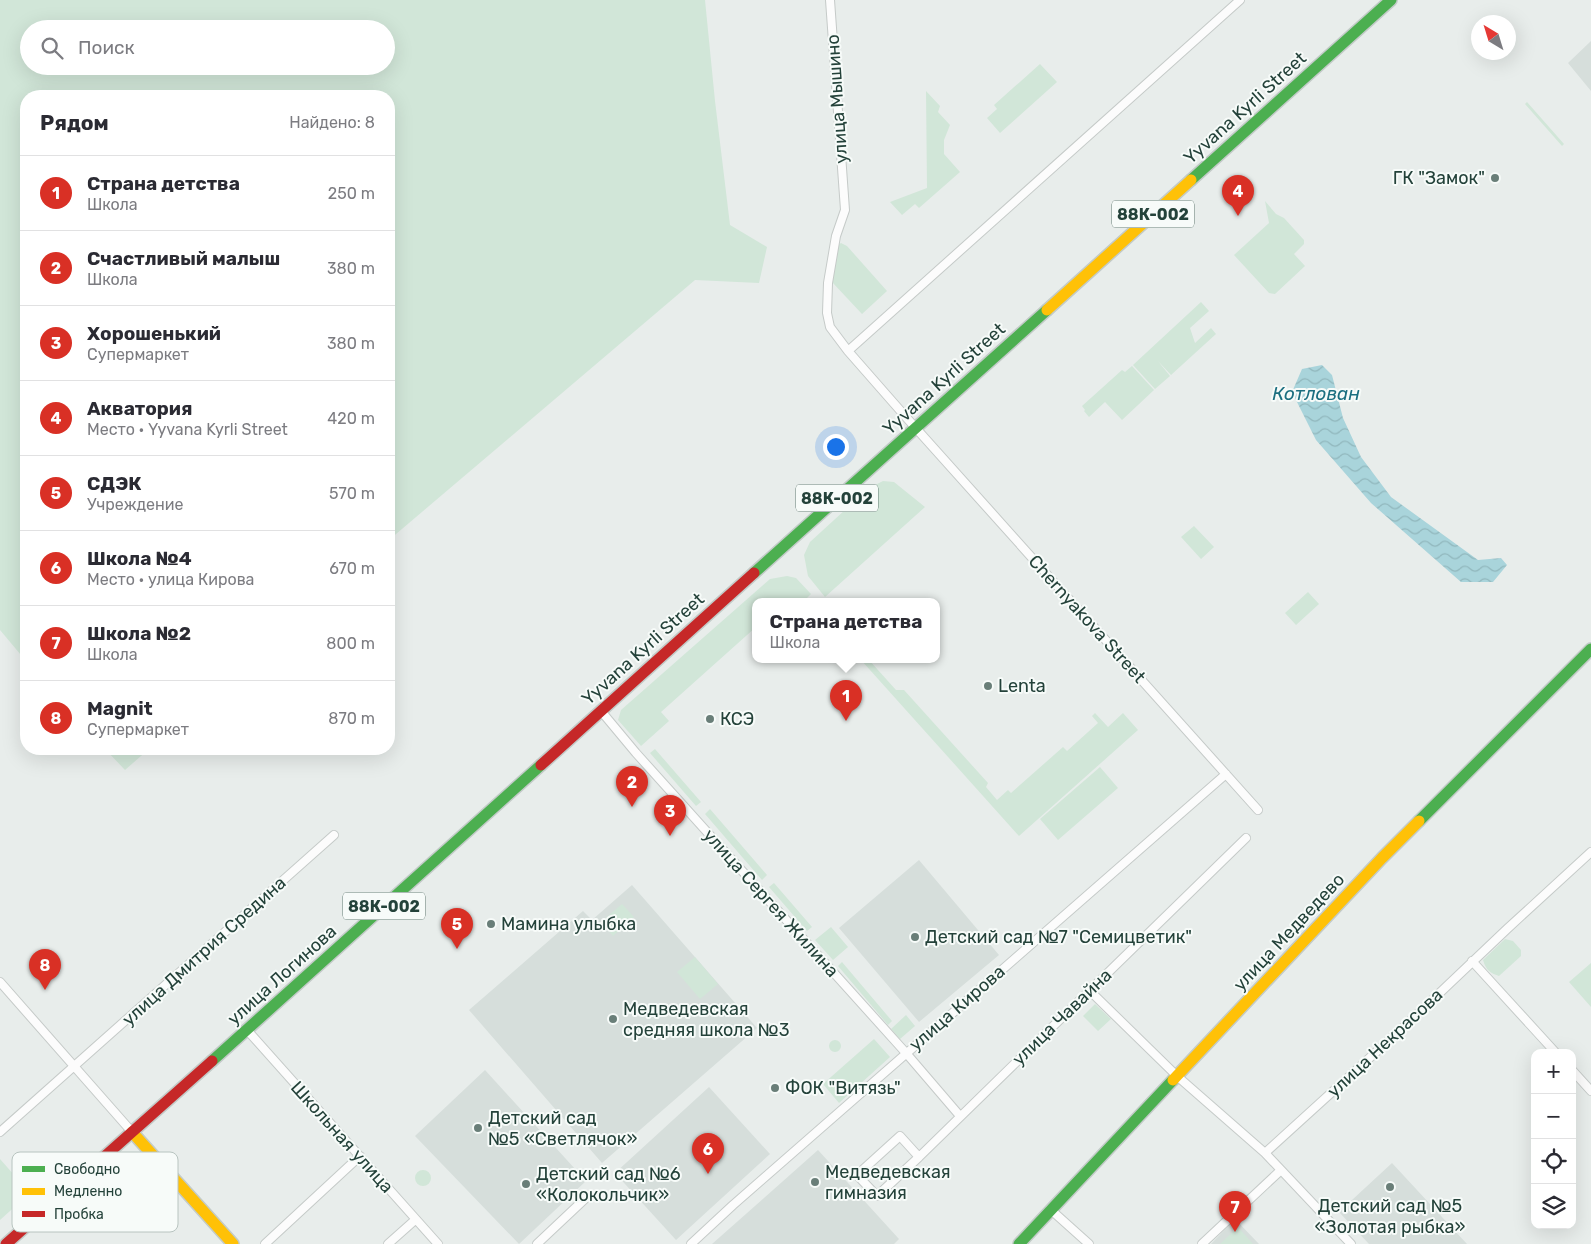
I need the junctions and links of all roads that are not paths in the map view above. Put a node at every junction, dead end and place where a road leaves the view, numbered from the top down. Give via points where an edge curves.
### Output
1 (830, 0) edge
2 (1240, 0) edge
3 (1391, 0) edge
4 (848, 351) junction
5 (916, 428) junction
6 (1591, 649) edge
7 (601, 711) junction
8 (1226, 774) junction
9 (521, 783) joint
10 (1258, 810) dead end
11 (334, 835) dead end
12 (1246, 838) dead end
13 (1591, 852) edge
14 (1472, 961) junction
15 (0, 982) edge
16 (1090, 990) junction
17 (247, 1030) junction
18 (1552, 1049) edge
19 (906, 1053) junction
20 (74, 1067) junction
21 (1576, 1074) edge
22 (1177, 1076) junction
23 (1591, 1091) edge
24 (960, 1116) junction
25 (0, 1132) edge
26 (132, 1132) junction
27 (110, 1152) edge
28 (150, 1152) edge
29 (1265, 1153) junction
30 (360, 1156) junction
31 (919, 1157) junction
32 (1281, 1170) junction
33 (178, 1183) edge
34 (589, 1195) dead end
35 (1050, 1210) junction
36 (415, 1220) junction
37 (20, 1232) edge
38 (6, 1244) edge
39 (233, 1244) edge
40 (265, 1244) edge
41 (388, 1244) edge
42 (438, 1244) edge
43 (537, 1244) edge
44 (691, 1244) edge
45 (1018, 1244) edge
46 (1089, 1244) edge
47 (1202, 1244) edge
48 (1351, 1244) edge

1 - 4 street, улица Мышино via 846,210 836,236 827,313 830,327
2 - 4 street
3 - 5 main road, Yyvana Kyrli Street / 88К-002
4 - 5 street, Chernyakova Street
5 - 7 main road, Yyvana Kyrli Street / 88К-002
5 - 8 street, Chernyakova Street
6 - 22 main road, улица Медведево via 1382,858
7 - 9 main road, Yyvana Kyrli Street / 88К-002
7 - 19 street, улица Сергея Жилина
8 - 10 street, Chernyakova Street
8 - 19 street, улица Кирова
9 - 17 main road, улица Логинова / 88К-002
11 - 20 street, улица Дмитрия Средина
12 - 16 street, улица Чавайна
13 - 14 street, улица Некрасова
14 - 18 street
14 - 29 street, улица Некрасова
15 - 20 street
16 - 22 street
16 - 24 street, улица Чавайна
17 - 26 main road, улица Логинова / 88К-002
17 - 30 street, Школьная улица
19 - 24 street, улица Сергея Жилина
19 - 44 street, улица Кирова
20 - 25 street, улица Дмитрия Средина
20 - 26 street
21 - 23 street
22 - 29 street
22 - 35 main road, улица Медведево
24 - 31 street, улица Чавайна
26 - 27 main road, 88К-002
26 - 28 main road
29 - 32 street
30 - 36 street, Школьная улица
30 - 40 street
31 - 31 street, улица Чавайна via 900,1136 857,1175 877,1196
32 - 47 street
32 - 48 street
33 - 39 main road
34 - 43 street
35 - 45 main road, улица Медведево
35 - 46 street
36 - 41 street
36 - 42 street, Школьная улица
37 - 38 main road, 88К-002

